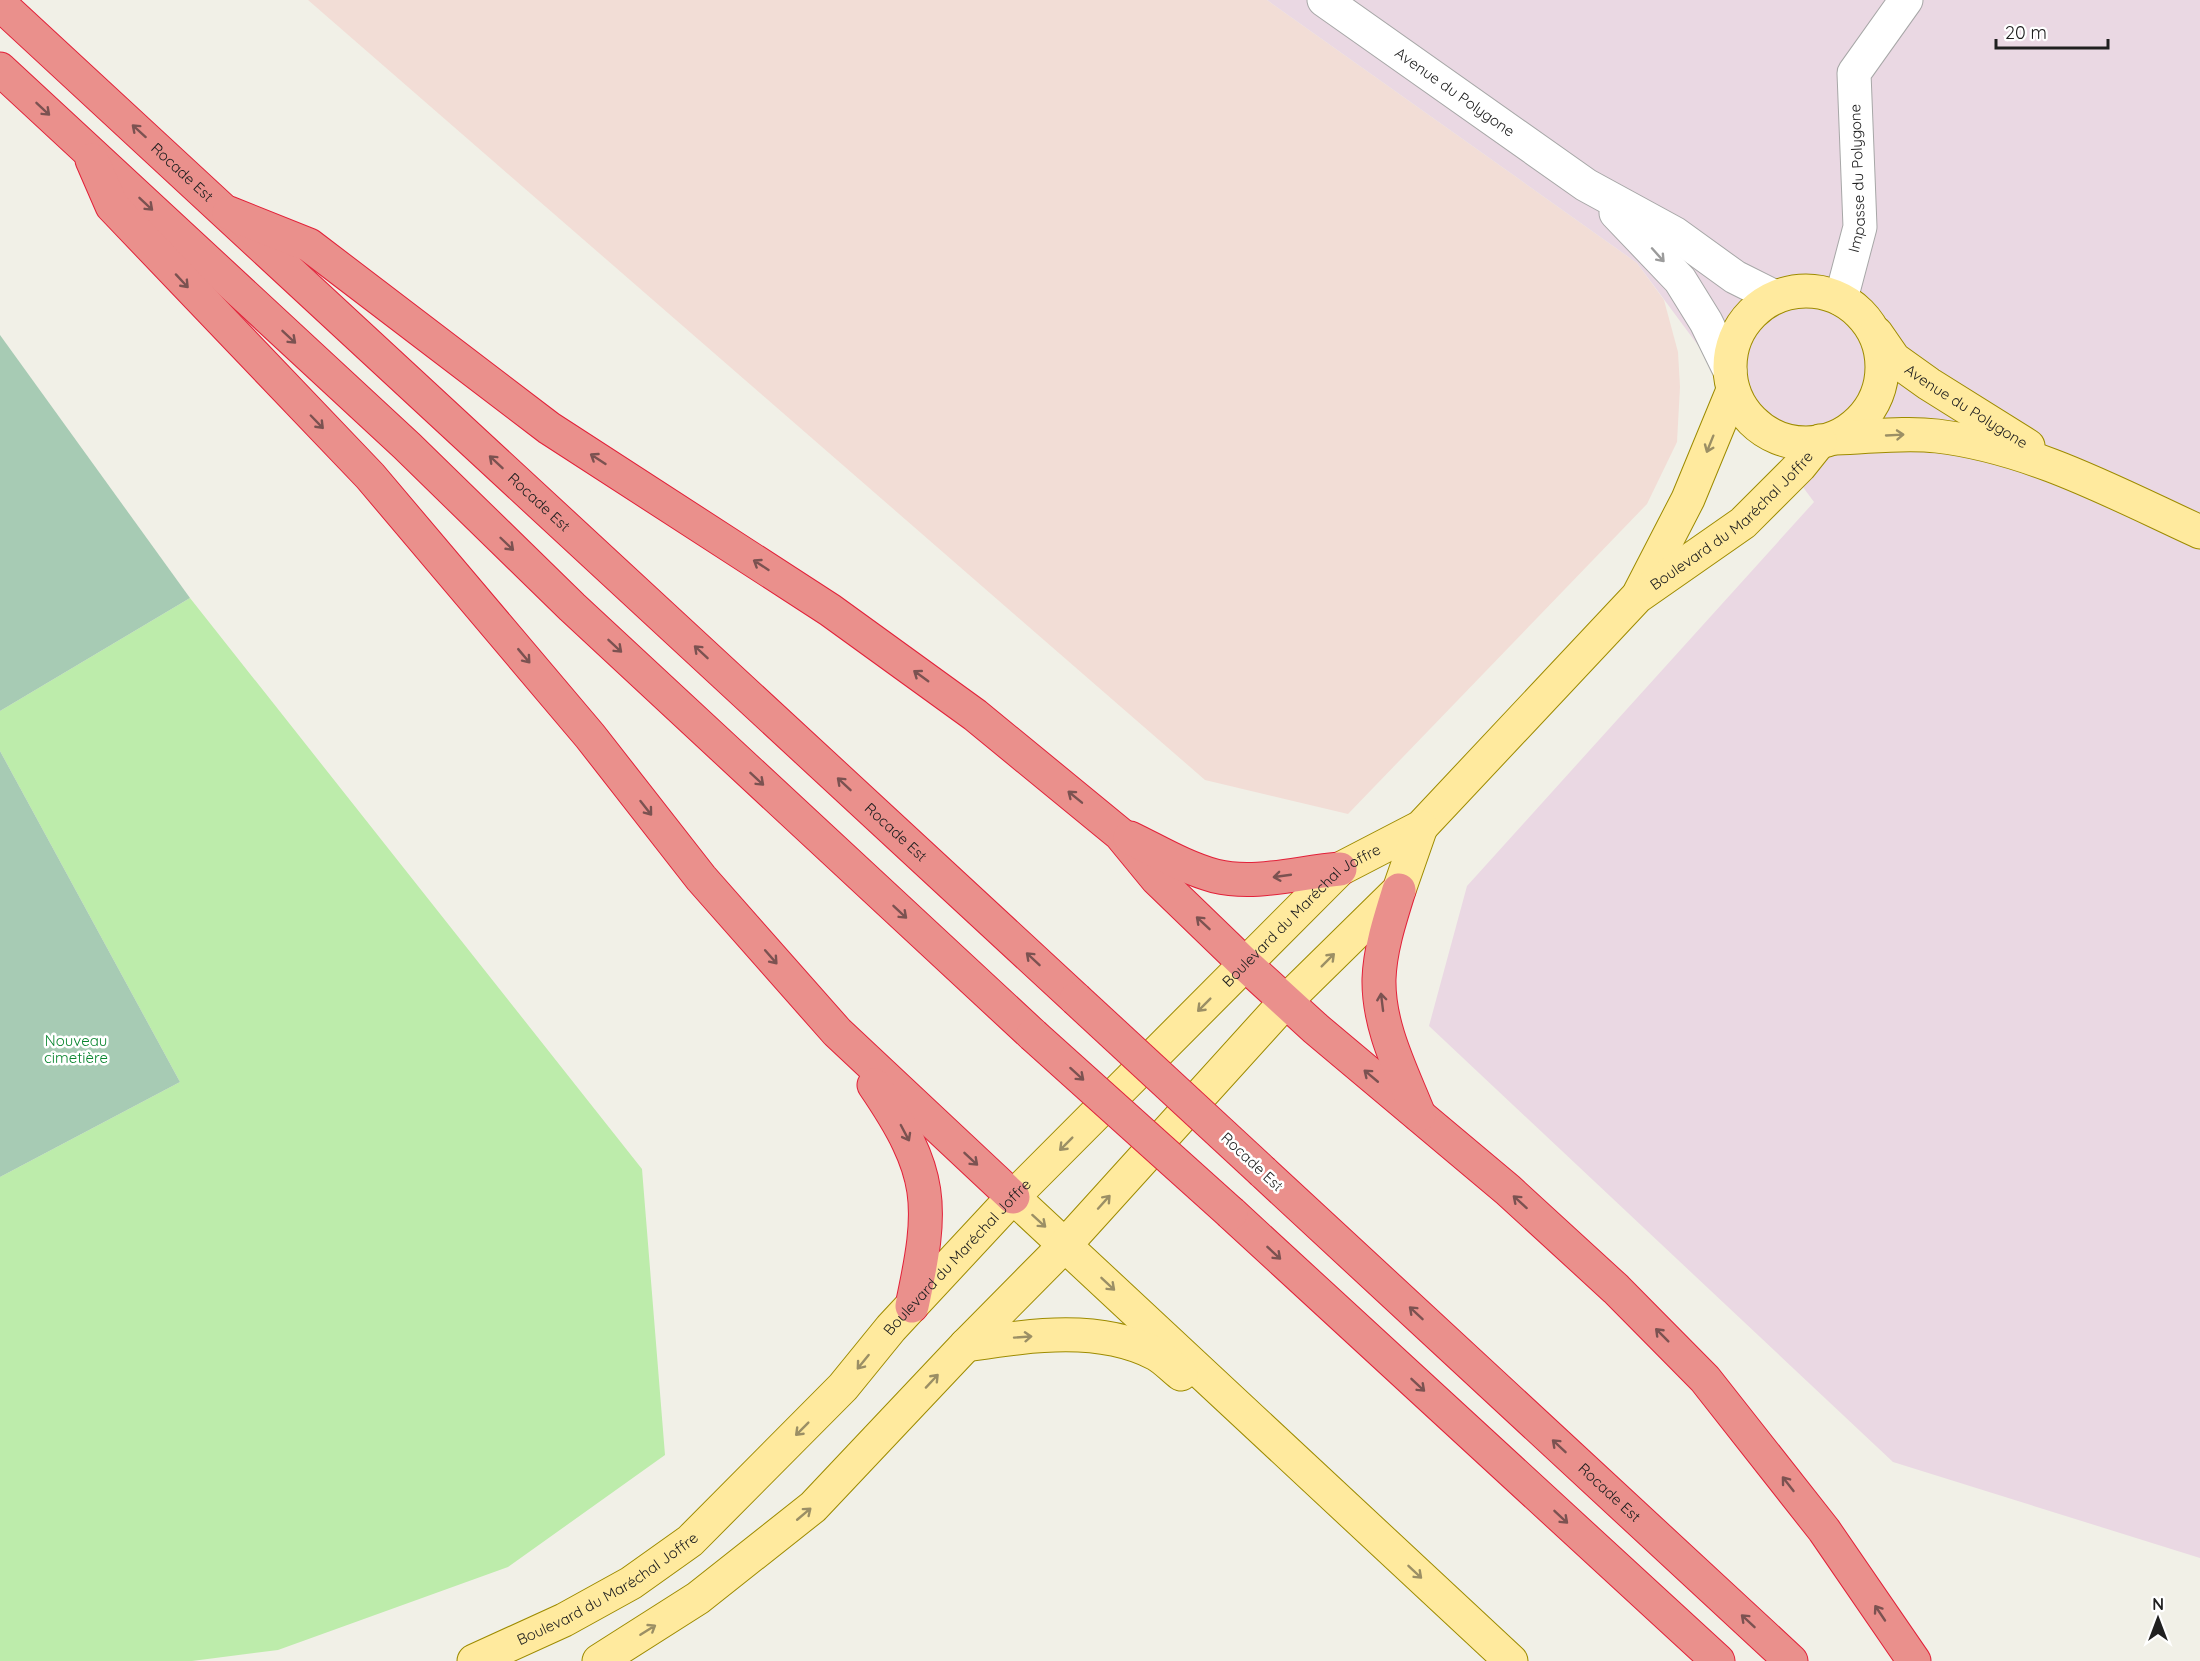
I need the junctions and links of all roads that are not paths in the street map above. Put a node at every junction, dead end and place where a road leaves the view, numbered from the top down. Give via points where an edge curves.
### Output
1 (1324, 0) edge
2 (1906, 0) edge
3 (0, 4) edge
4 (0, 69) edge
5 (88, 150) junction
6 (1586, 185) junction
7 (229, 213) junction
8 (1775, 297) junction
9 (1841, 299) junction
10 (1875, 333) junction
11 (1732, 381) junction
12 (1828, 439) junction
13 (2068, 471) junction
14 (2200, 532) edge
15 (1637, 597) junction
16 (1421, 827) junction
17 (1120, 834) junction
18 (1340, 869) junction
19 (1399, 890) junction
20 (1245, 964) junction
21 (1286, 1001) junction
22 (837, 1032) junction
23 (1420, 1117) junction
24 (1013, 1197) junction
25 (1065, 1245) junction
26 (912, 1306) junction
27 (966, 1345) junction
28 (1373, 1532) junction
29 (474, 1661) edge
30 (599, 1661) edge
31 (1511, 1661) edge
32 (1718, 1661) edge
33 (1791, 1661) edge
34 (1914, 1661) edge

1 - 6 street, Avenue du Polygone
2 - 9 street, Impasse du Polygone via 1854,73 1860,227
7 -> 3 highway, Rocade Est
4 -> 5 highway
5 -> 22 highway via 112,206 370,476 590,736 701,878
5 -> 32 highway, bridge via 1033,1035
6 - 8 street, Avenue du Polygone via 1674,233 1735,277
6 -> 11 street, Avenue du Polygone via 1680,280 1706,322
17 -> 7 highway via 975,716 831,610 549,428 309,245
33 -> 7 highway, Rocade Est, bridge
8 - 9 main road via 1820,291
8 - 11 main road via 1754,310 1734,341
9 - 10 main road via 1863,315
10 - 12 main road via 1883,361 1881,387 1870,410 1856,426
10 - 13 main road, Avenue du Polygone via 1894,359
11 - 12 main road via 1745,412 1761,429 1782,440 1806,444
11 -> 15 main road, Boulevard du Maréchal Joffre via 1688,499
12 -> 13 main road, Avenue du Polygone via 1937,436 1993,446
12 - 15 main road, Boulevard du Maréchal Joffre via 1743,523
13 - 14 main road, Avenue du Polygone
15 - 16 main road, Boulevard du Maréchal Joffre
16 - 18 main road, Boulevard du Maréchal Joffre
16 - 19 main road, Boulevard du Maréchal Joffre
18 -> 17 highway via 1276,878 1215,876
20 -> 17 highway via 1157,879
18 - 20 main road, Boulevard du Maréchal Joffre
21 -> 19 main road, Boulevard du Maréchal Joffre
23 -> 19 highway via 1385,1028 1379,980
20 - 21 highway
20 -> 24 main road, Boulevard du Maréchal Joffre
23 -> 21 highway
25 -> 21 main road, Boulevard du Maréchal Joffre
22 -> 24 highway
22 -> 26 highway via 897,1118 922,1173 927,1210
34 -> 23 highway via 1824,1530 1705,1379 1616,1289 1508,1190
24 -> 25 main road
24 - 26 main road, Boulevard du Maréchal Joffre
25 - 27 main road, Boulevard du Maréchal Joffre
25 -> 28 main road
26 -> 29 main road, Boulevard du Maréchal Joffre via 843,1387 690,1541 593,1605
27 -> 28 main road via 1019,1337 1092,1336 1119,1339 1157,1354
30 -> 27 main road, Boulevard du Maréchal Joffre via 698,1598 813,1507
28 -> 31 main road

